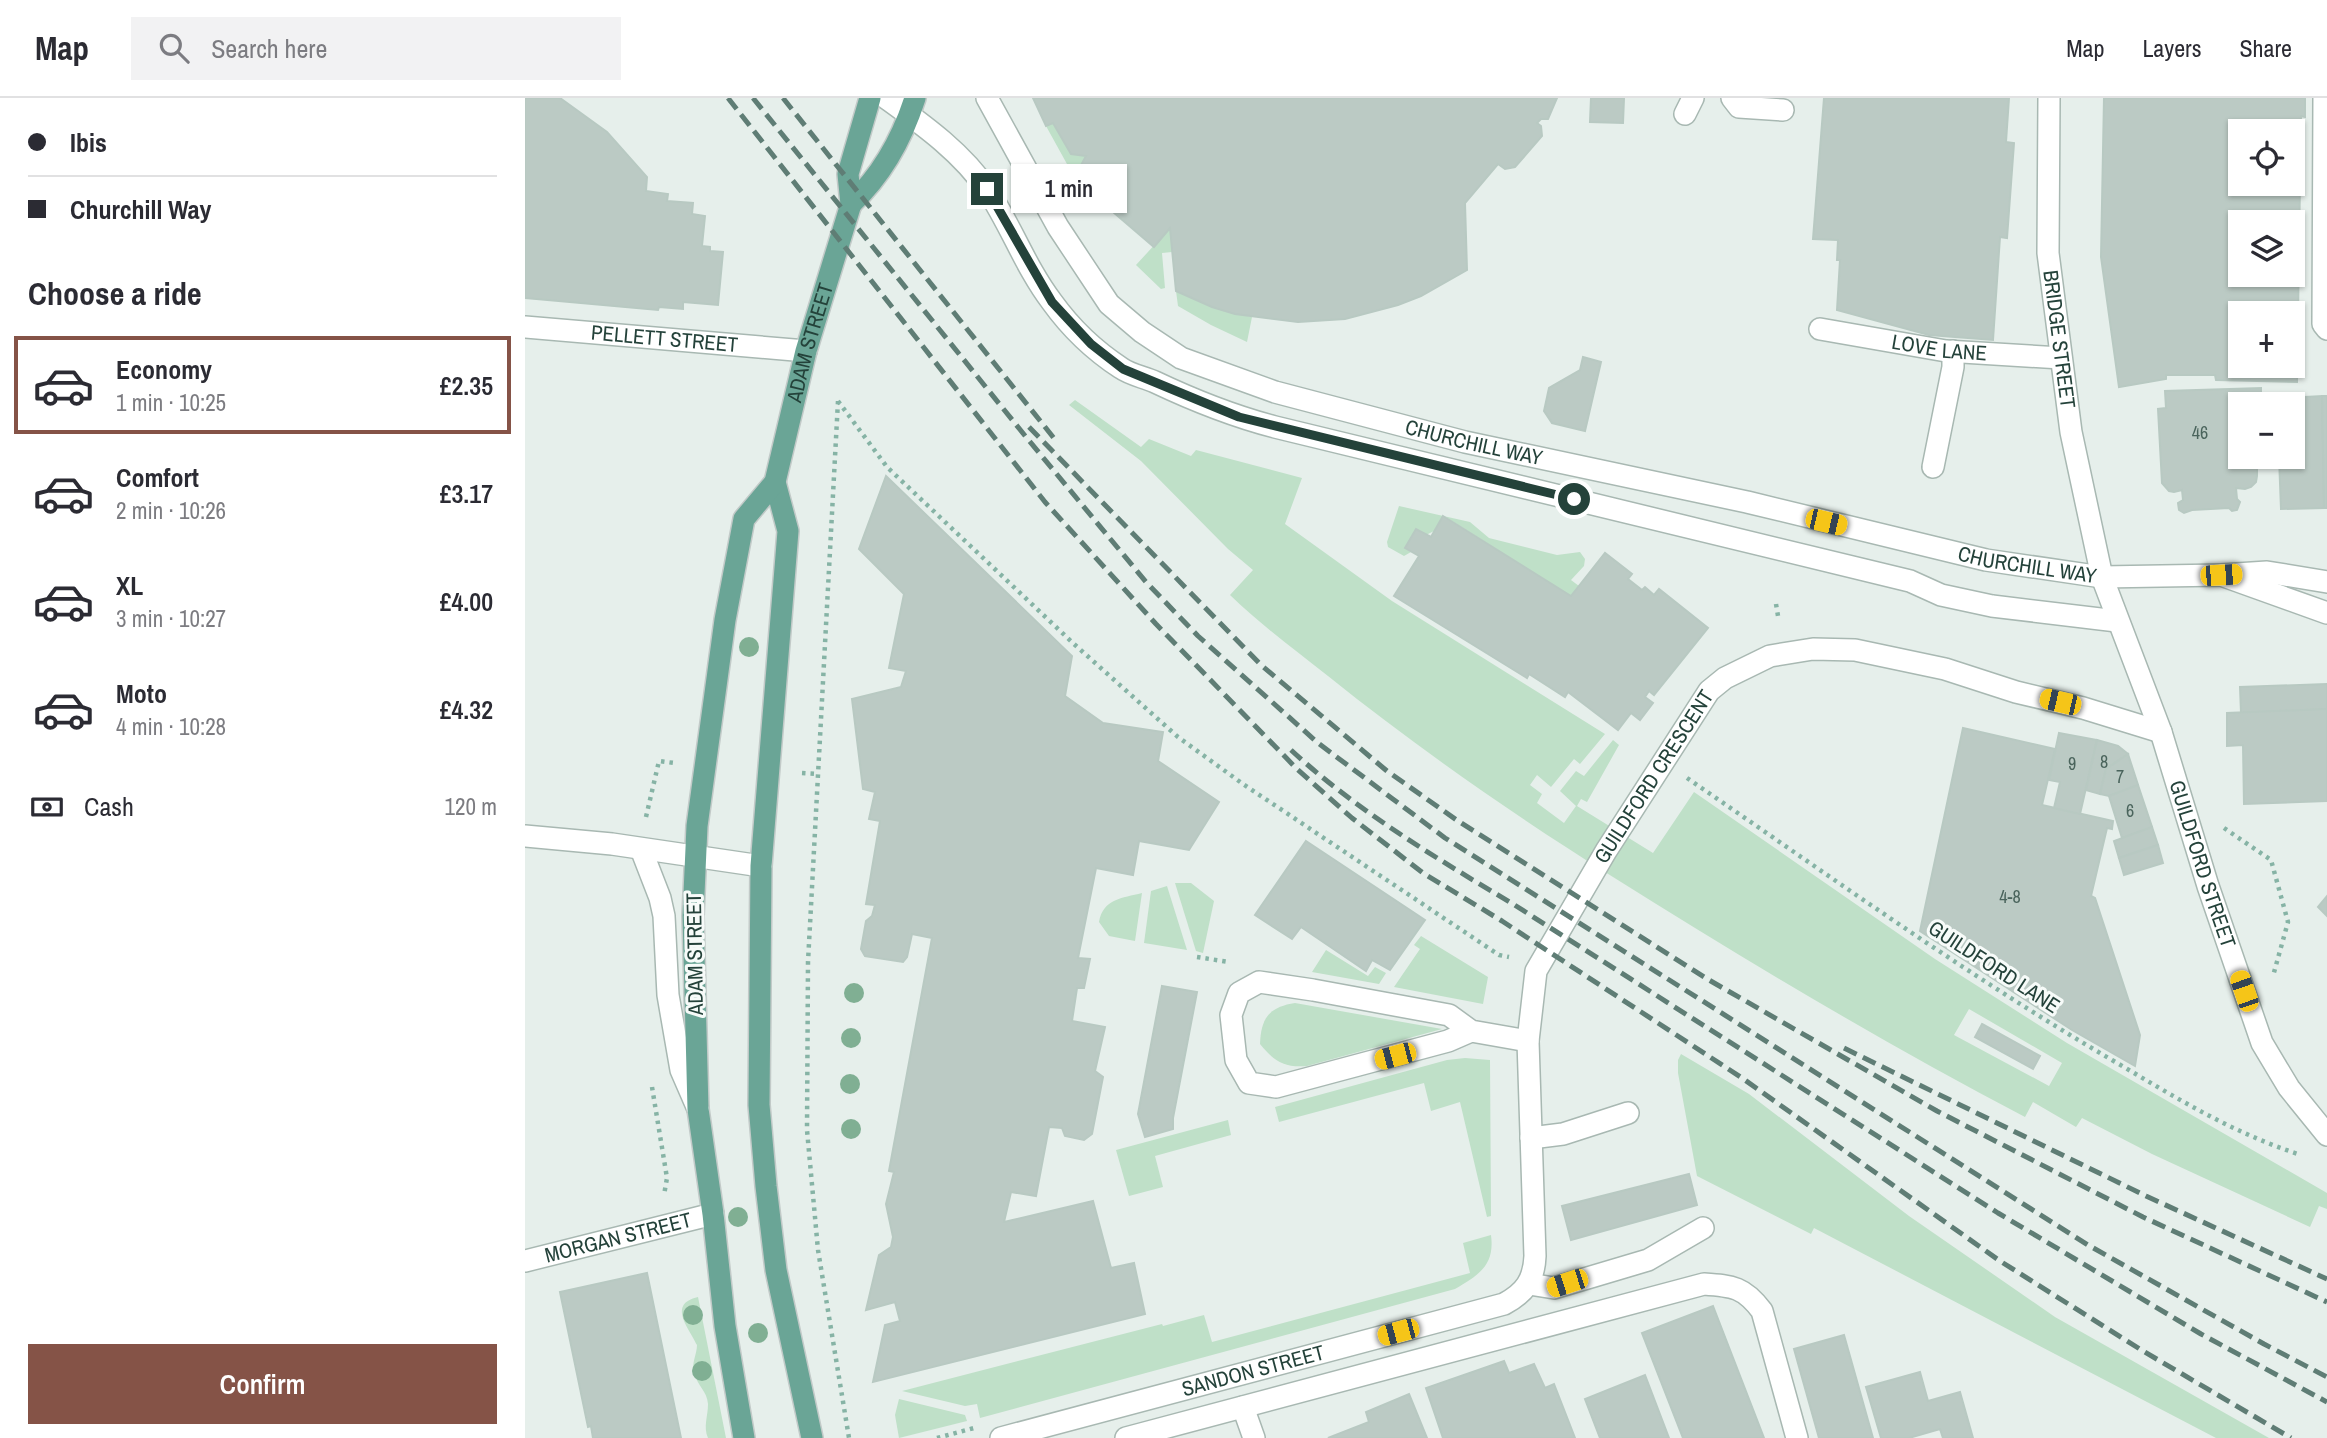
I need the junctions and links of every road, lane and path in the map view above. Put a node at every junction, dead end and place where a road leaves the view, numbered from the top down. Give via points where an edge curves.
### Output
1 (870, 98) edge
2 (886, 98) edge
3 (987, 98) edge
4 (1732, 98) edge
5 (2049, 98) edge
6 (2324, 98) edge
7 (913, 107) edge
8 (1783, 110) dead end
9 (851, 204) junction
10 (525, 327) edge
11 (1820, 329) dead end
12 (2327, 329) edge
13 (806, 351) junction
14 (1953, 351) junction
15 (2061, 358) junction
16 (1933, 467) dead end
17 (775, 482) junction
18 (2221, 575) junction
19 (2102, 578) junction
20 (2327, 582) edge
21 (1776, 604) dead end
22 (2327, 613) edge
23 (1778, 616) dead end
24 (2117, 621) junction
25 (2161, 732) junction
26 (1662, 763) junction
27 (683, 764) dead end
28 (801, 773) dead end
29 (818, 774) junction
30 (646, 817) dead end
31 (2223, 828) dead end
32 (525, 836) edge
33 (641, 849) junction
34 (695, 857) junction
35 (761, 866) junction
36 (1509, 957) dead end
37 (2270, 987) dead end
38 (1471, 1031) junction
39 (1528, 1041) junction
40 (698, 1109) junction
41 (1628, 1113) dead end
42 (2327, 1135) edge
43 (1531, 1138) junction
44 (2313, 1158) dead end
45 (713, 1214) junction
46 (1703, 1228) dead end
47 (525, 1261) edge
48 (1529, 1284) junction
49 (1243, 1407) junction
50 (744, 1438) edge
51 (812, 1438) edge
52 (849, 1438) edge
53 (1001, 1438) edge
54 (1126, 1438) edge
55 (1254, 1438) edge
56 (1797, 1438) edge

1 - 9 main road, ADAM STREET via 848,174
2 - 7 street, CHURCHILL WAY
3 - 19 street, CHURCHILL WAY via 1058,227 1109,304 1181,358 1275,392 1465,442 1747,502 1986,560
4 - 8 street via 1739,107
5 - 15 street, BRIDGE STREET via 2048,253
6 - 12 street via 2323,324
7 - 9 main road, ADAM STREET via 889,159 873,184
7 - 24 street, CHURCHILL WAY via 973,171 1052,302 1091,344 1123,369 1200,403 1275,427 1910,581 1941,595
9 - 13 main road, ADAM STREET
10 - 13 street, PELLETT STREET
11 - 14 street, LOVE LANE
13 - 17 main road, ADAM STREET
14 - 15 street, LOVE LANE
14 - 16 street
15 - 19 street, BRIDGE STREET
17 - 34 main road, ADAM STREET via 744,519 712,709
17 - 35 main road, ADAM STREET via 788,531
18 - 19 street, CHURCHILL WAY
18 - 20 street, CHURCHILL WAY via 2267,572
18 - 22 street, CHURCHILL WAY
19 - 24 street, GUILDFORD STREET
21 - 23 path
24 - 25 street, GUILDFORD STREET
25 - 26 street, GUILDFORD CRESCENT via 1945,669 1855,650 1813,649 1770,656 1725,678 1709,691
25 - 42 street, GUILDFORD STREET via 2262,1043 2288,1088
26 - 39 street, GUILDFORD CRESCENT via 1536,971
26 - 44 path, GUILDFORD LANE via 2072,1037 2218,1122
27 - 30 path via 659,761
28 - 29 path
29 - 36 path via 838,401 887,467 1178,737 1430,910
29 - 52 path via 808,962 807,1130 818,1250
31 - 37 path via 2270,860 2288,922
32 - 33 street
33 - 34 street
33 - 40 street via 664,916 668,995 681,1070
34 - 35 street
34 - 40 main road, ADAM STREET
35 - 51 main road, ADAM STREET via 759,1105 766,1186 776,1270
38 - 38 street via 1276,1087 1249,1083 1236,1060 1231,1015 1239,993 1259,982 1449,1015
38 - 39 street
39 - 43 street, GUILDFORD CRESCENT
40 - 45 main road, ADAM STREET
41 - 43 street via 1563,1134
43 - 48 street, GUILDFORD CRESCENT via 1535,1256
45 - 47 street, MORGAN STREET
45 - 50 main road, ADAM STREET
46 - 48 street via 1648,1260 1554,1288
48 - 53 street, SANDON STREET via 1504,1304
49 - 54 street
49 - 55 street
49 - 56 street via 1704,1284 1728,1286 1750,1295 1762,1311

